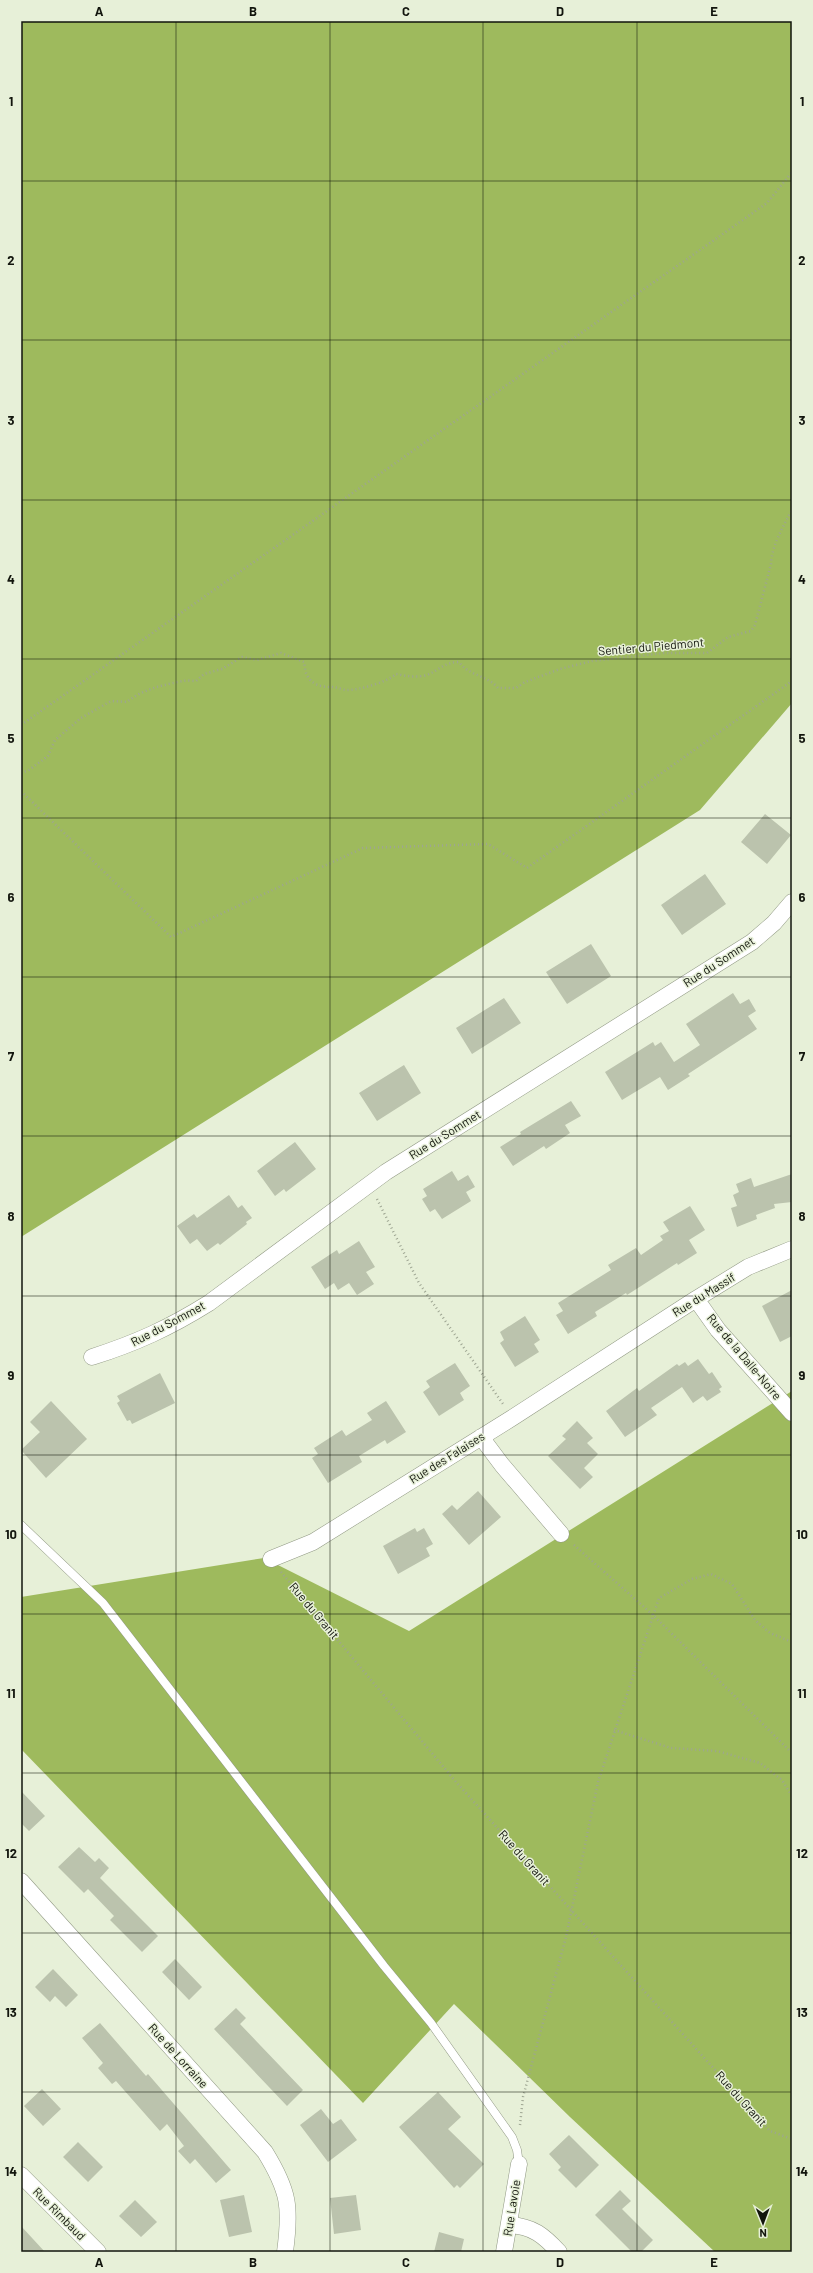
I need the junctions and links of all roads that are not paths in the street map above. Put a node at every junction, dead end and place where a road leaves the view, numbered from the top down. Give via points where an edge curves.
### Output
1 (792, 902) edge
2 (792, 1249) edge
3 (696, 1299) junction
4 (619, 1349) joint
5 (92, 1357) dead end
6 (792, 1413) edge
7 (481, 1437) junction
8 (21, 1525) edge
9 (561, 1534) road end
10 (271, 1559) road end
11 (21, 1881) edge
12 (518, 2156) joint
13 (21, 2175) edge
14 (509, 2225) junction
15 (98, 2252) edge
16 (285, 2252) edge
17 (504, 2252) edge
18 (559, 2252) edge

1 - 5 street, Rue du Sommet via 774,923 752,942 386,1172 209,1303 182,1320 131,1345
2 - 3 street, Rue du Massif via 748,1267
3 - 4 street, Rue du Massif
3 - 6 street, Rue de la Dalle-Noire via 718,1330
4 - 7 street, Rue des Falaises
7 - 9 street
7 - 10 street, Rue des Falaises via 313,1542
8 - 12 lane via 103,1603 431,2024 512,2137
11 - 16 street, Rue de Lorraine via 264,2152 279,2175 286,2192 289,2220
12 - 14 street, Rue Lavoie
13 - 15 street, Rue Rimbaud
14 - 17 street, Rue Lavoie
14 - 18 street via 534,2229

